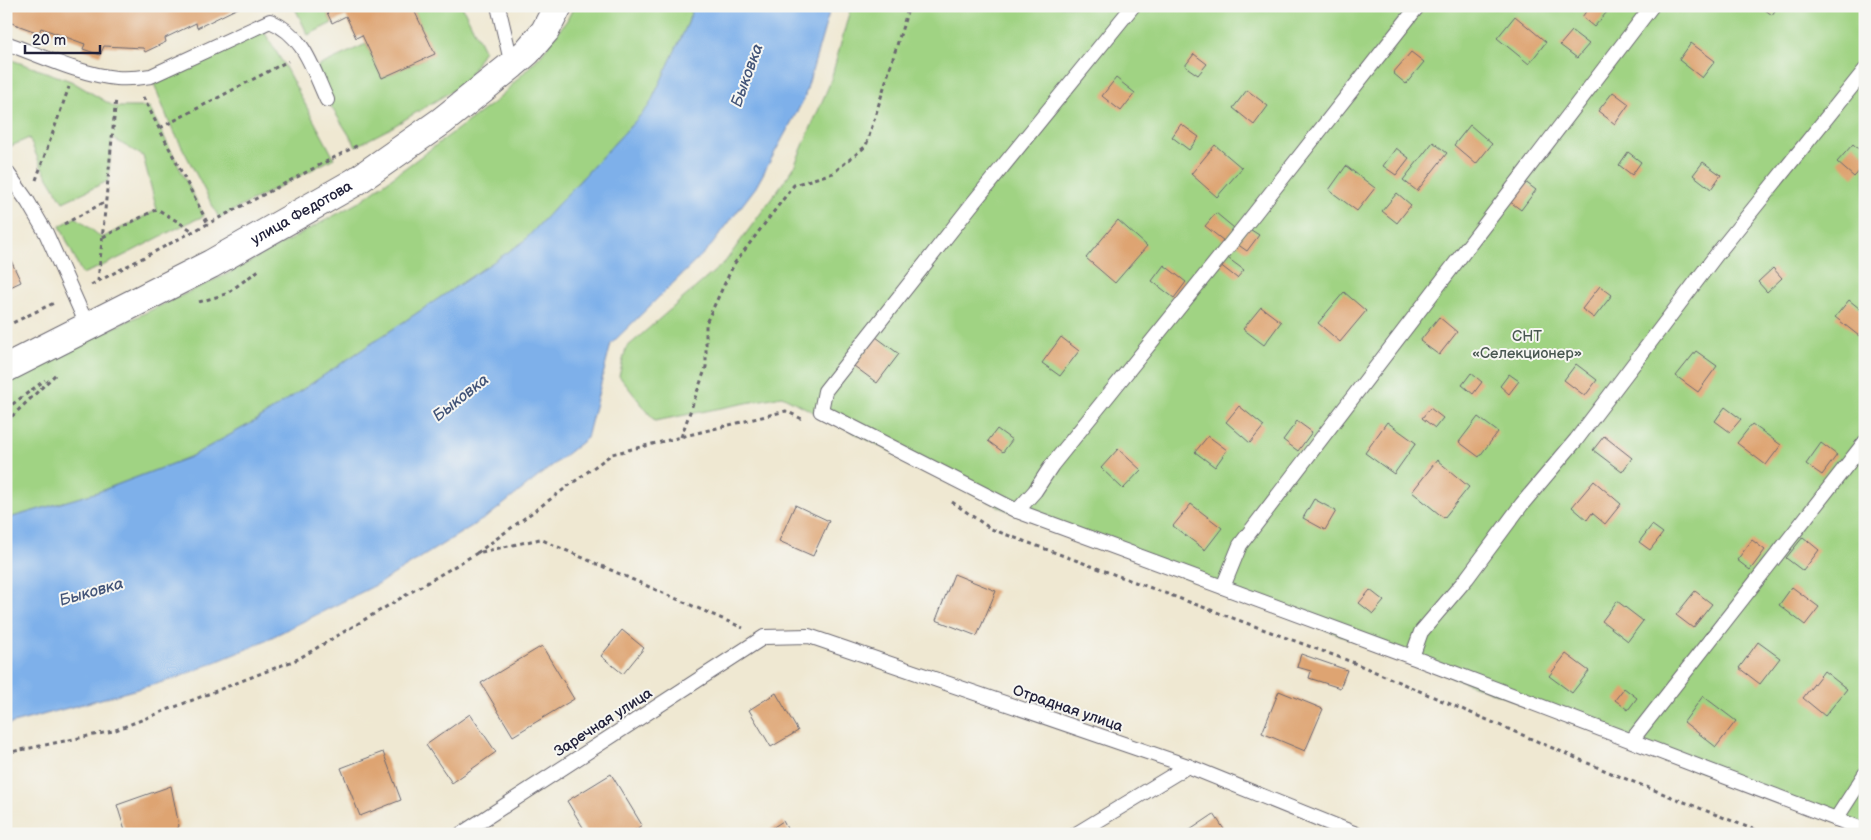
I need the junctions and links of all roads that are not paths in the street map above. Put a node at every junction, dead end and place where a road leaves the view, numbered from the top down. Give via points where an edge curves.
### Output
1 (498, 6) edge
2 (558, 6) edge
3 (1133, 6) edge
4 (1418, 6) edge
5 (1652, 6) edge
6 (6, 43) edge
7 (512, 65) junction
8 (1865, 70) edge
9 (327, 100) dead end
10 (6, 171) edge
11 (88, 327) junction
12 (6, 368) edge
13 (1865, 442) edge
14 (1017, 511) junction
15 (1223, 587) junction
16 (764, 637) joint
17 (1412, 657) junction
18 (1632, 740) junction
19 (1188, 766) junction
20 (1865, 774) edge
21 (1836, 818) junction
22 (1865, 830) edge
23 (461, 834) edge
24 (1076, 834) edge
25 (1356, 834) edge

1 - 7 lane
2 - 7 street, улица Федотова via 545,30
3 - 14 lane via 825,391 822,411
4 - 14 lane
5 - 15 lane via 1240,545
6 - 9 lane via 97,75 134,78 151,76 270,21 281,26 301,45
7 - 11 street, улица Федотова via 442,121 355,182 211,264
8 - 17 lane via 1717,254 1467,578 1421,632
10 - 11 lane via 46,233
11 - 12 street, улица Федотова
13 - 18 lane
14 - 15 lane
15 - 17 lane
16 - 19 lane, Отрадная улица via 809,636
16 - 23 lane, Заречная улица
17 - 18 lane
18 - 21 lane
19 - 24 lane
19 - 25 lane, Отрадная улица
20 - 21 lane
21 - 22 lane

